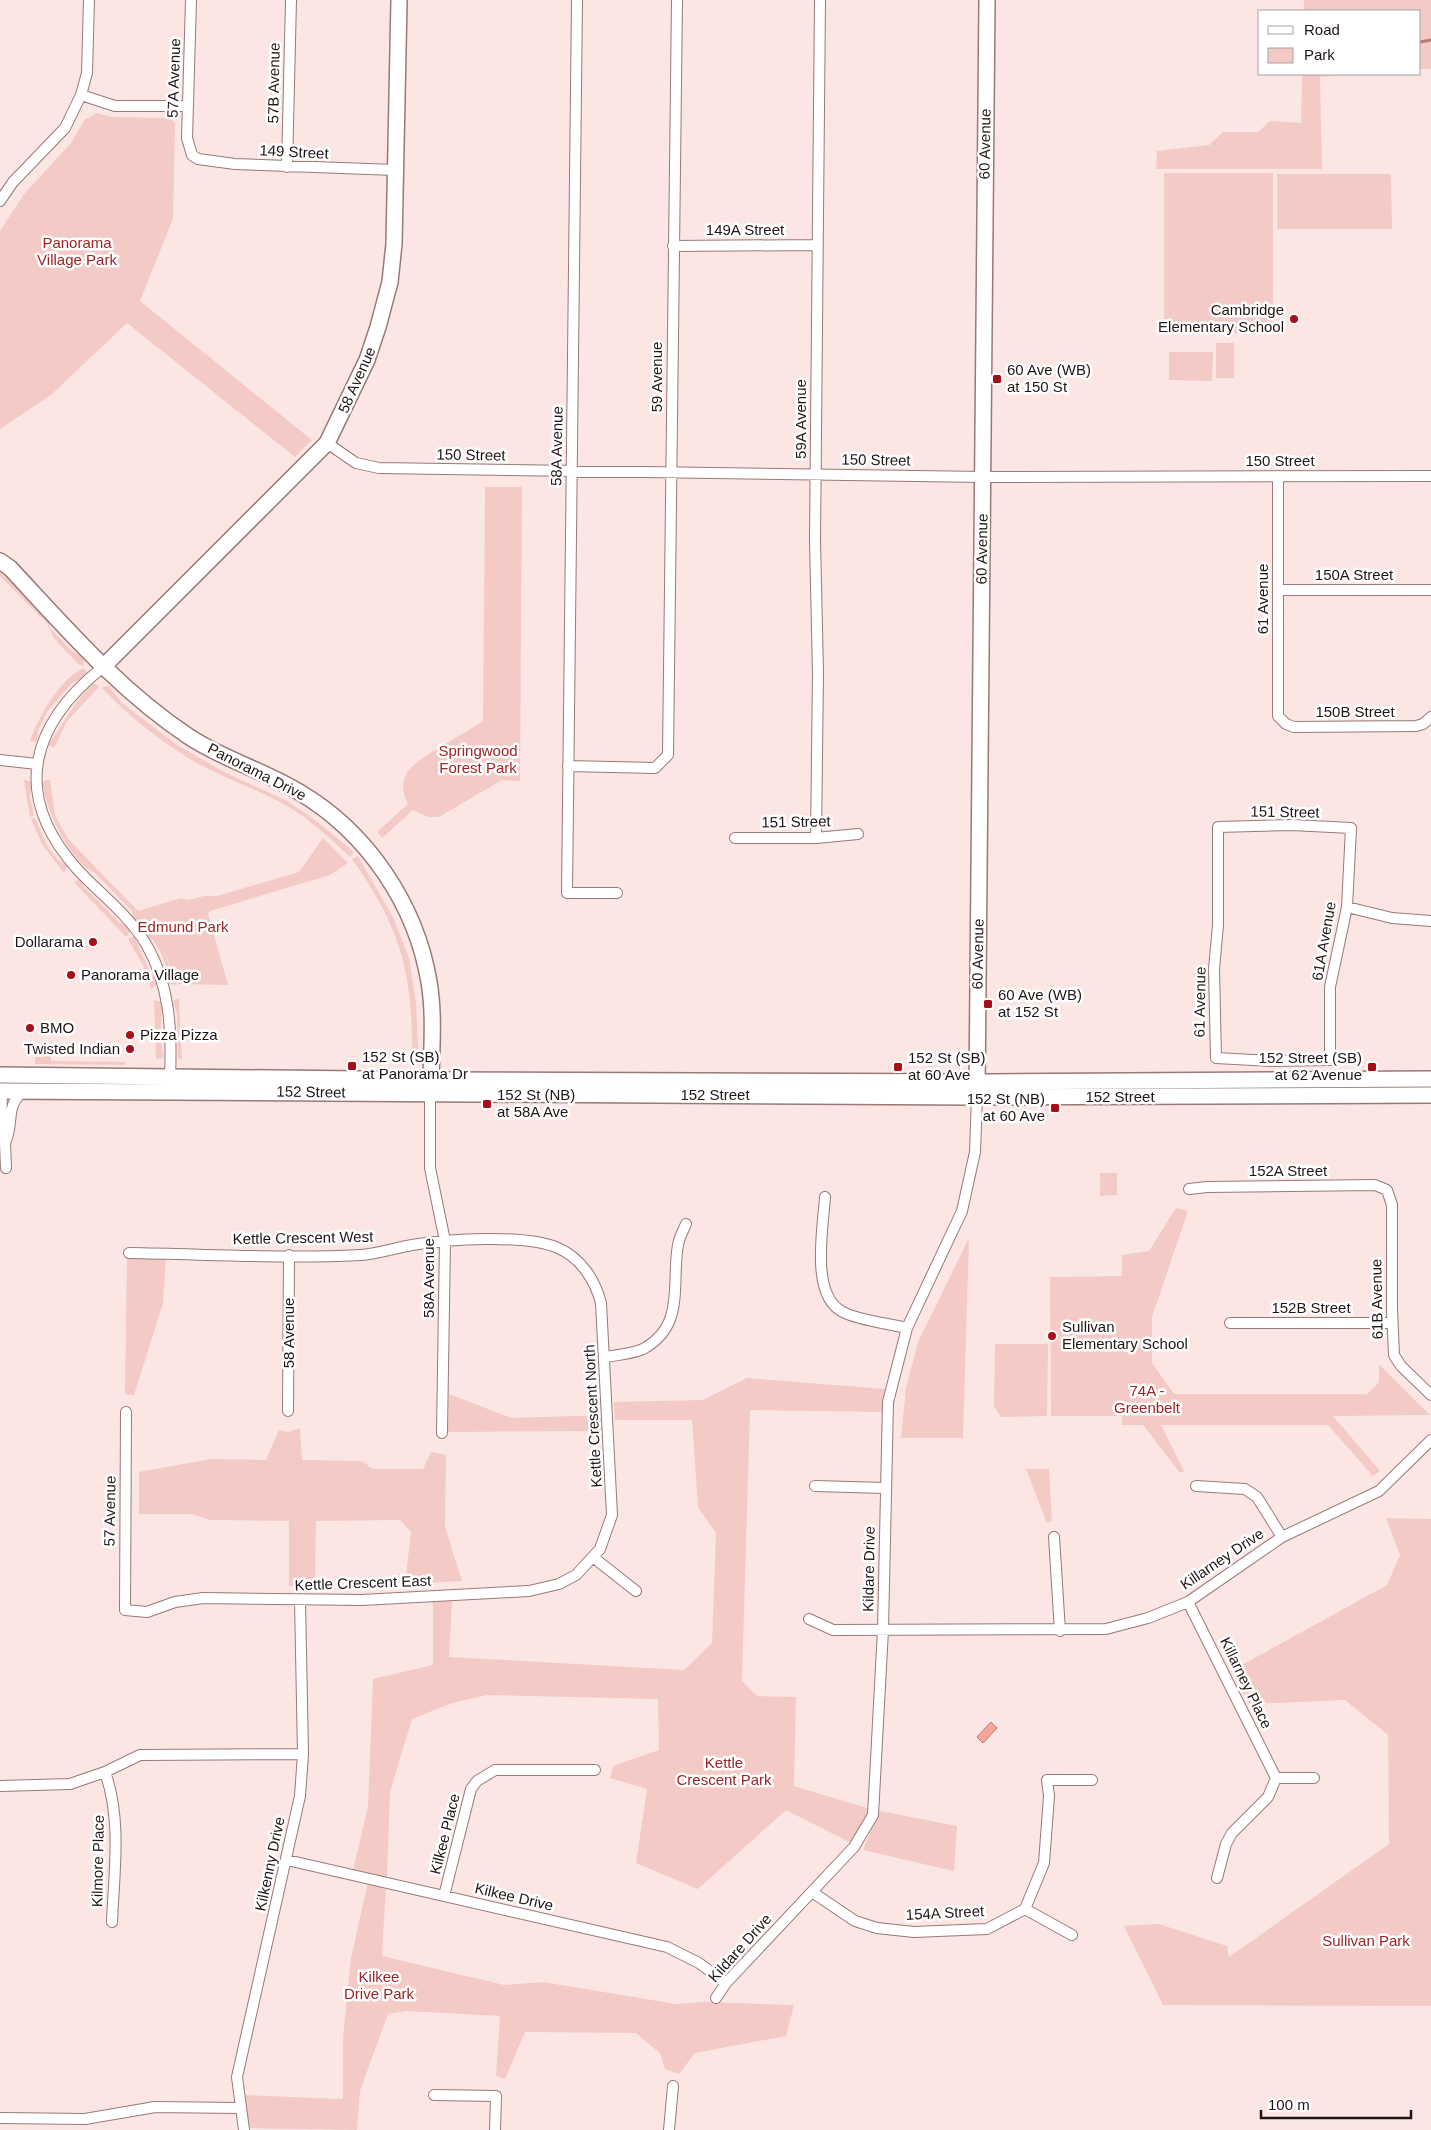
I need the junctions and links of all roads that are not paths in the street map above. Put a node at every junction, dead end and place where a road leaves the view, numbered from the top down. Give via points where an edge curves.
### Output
1 (89, 0) edge
2 (191, 0) edge
3 (291, 0) edge
4 (399, 0) edge
5 (577, 0) edge
6 (677, 0) edge
7 (820, 0) edge
8 (987, 0) edge
9 (81, 95) junction
10 (188, 106) junction
11 (192, 155) joint
12 (287, 167) junction
13 (395, 170) junction
14 (0, 201) edge
15 (817, 245) junction
16 (673, 246) junction
17 (327, 443) junction
18 (672, 471) junction
19 (572, 472) junction
20 (815, 474) junction
21 (1278, 476) junction
22 (1431, 476) edge
23 (982, 477) junction
24 (0, 561) edge
25 (1278, 590) junction
26 (1431, 590) edge
27 (103, 667) junction
28 (1430, 718) edge
29 (1282, 721) joint
30 (0, 760) edge
31 (37, 764) junction
32 (568, 766) junction
33 (1218, 826) joint
34 (1351, 828) joint
35 (858, 834) dead end
36 (735, 838) dead end
37 (816, 838) junction
38 (617, 893) dead end
39 (1346, 907) junction
40 (1431, 921) edge
41 (1330, 1060) joint
42 (170, 1077) junction
43 (1431, 1080) edge
44 (977, 1082) junction
45 (2, 1083) edge
46 (431, 1087) junction
47 (23, 1091) junction
48 (143, 1092) junction
49 (1431, 1095) edge
50 (977, 1097) junction
51 (4, 1143) junction
52 (6, 1168) dead end
53 (1189, 1189) dead end
54 (1387, 1190) joint
55 (825, 1197) dead end
56 (686, 1224) dead end
57 (445, 1240) junction
58 (129, 1253) dead end
59 (289, 1255) junction
60 (588, 1272) joint
61 (1230, 1323) dead end
62 (1392, 1323) junction
63 (907, 1328) junction
64 (605, 1357) junction
65 (1431, 1395) edge
66 (288, 1411) dead end
67 (126, 1412) dead end
68 (442, 1432) dead end
69 (1431, 1440) edge
70 (815, 1486) dead end
71 (1196, 1486) dead end
72 (885, 1488) junction
73 (1282, 1536) junction
74 (1054, 1537) dead end
75 (594, 1558) junction
76 (636, 1591) dead end
77 (300, 1600) junction
78 (1188, 1602) junction
79 (125, 1610) joint
80 (809, 1619) dead end
81 (883, 1630) junction
82 (1060, 1631) junction
83 (303, 1754) junction
84 (595, 1770) dead end
85 (105, 1772) junction
86 (1276, 1778) junction
87 (1314, 1778) dead end
88 (1092, 1780) dead end
89 (0, 1786) edge
90 (287, 1860) junction
91 (1217, 1878) dead end
92 (812, 1892) junction
93 (444, 1896) junction
94 (1025, 1908) junction
95 (112, 1922) dead end
96 (1072, 1935) dead end
97 (726, 1983) junction
98 (716, 1998) dead end
99 (673, 2086) dead end
100 (434, 2095) dead end
101 (239, 2108) junction
102 (0, 2118) edge
103 (244, 2130) edge
104 (495, 2130) edge
105 (669, 2130) edge

1 - 9 street via 88,73
2 - 10 street, 57A Avenue
3 - 12 street, 57B Avenue
4 - 13 main road, 58 Avenue
5 - 19 street, 58A Avenue
6 - 16 street, 59 Avenue
7 - 15 street, 59A Avenue
8 - 23 main road, 60 Avenue
9 - 10 street via 116,106
9 - 14 street via 65,128 13,182
10 - 11 street, 57A Avenue via 187,138
11 - 12 street, 149 Street via 214,162
12 - 13 street, 149 Street
13 - 17 main road, 58 Avenue via 390,282 367,360
15 - 16 street, 149A Street
15 - 20 street, 59A Avenue
16 - 18 street, 59 Avenue
17 - 19 street, 150 Street via 356,463 378,468
17 - 27 main road, 58 Avenue
18 - 19 street, 150 Street
18 - 20 street, 150 Street
18 - 32 street, 59 Avenue via 668,755 655,768
19 - 32 street, 58A Avenue
20 - 23 street, 150 Street
20 - 37 street, 59A Avenue
21 - 22 street, 150 Street
21 - 23 street, 150 Street
21 - 25 street, 61 Avenue
23 - 44 main road, 60 Avenue
24 - 27 main road, Panorama Drive
25 - 26 street, 150A Street
25 - 29 street, 61 Avenue via 1277,710
27 - 31 street via 54,718
27 - 46 main road, Panorama Drive via 190,738 309,798 365,846 398,896 424,958 431,1003
28 - 29 street, 150B Street via 1416,726 1343,728 1294,727
30 - 31 street
31 - 42 street via 39,800 52,835 78,869 128,918 159,969 170,1016
32 - 38 street, 58A Avenue via 568,892
33 - 34 street, 151 Street
33 - 41 street, 61 Avenue via 1218,925 1214,968 1216,1058
34 - 39 street, 61A Avenue
35 - 37 street, 151 Street
36 - 37 street, 151 Street
39 - 40 street via 1392,918
39 - 41 street, 61A Avenue via 1330,987
42 - 45 main road, 152 Street via 45,1076 34,1083
42 - 46 main road, 152 Street
42 - 48 main road via 168,1083
43 - 44 main road, 152 Street
44 - 46 main road, 152 Street
44 - 50 main road, 60 Avenue
45 - 47 main road, 152 Street
45 - 51 street via 1,1132
46 - 48 main road, 152 Street
46 - 50 main road, 152 Street
46 - 57 street, 58A Avenue via 430,1173
47 - 48 main road, 152 Street
47 - 51 street via 12,1103 10,1131
49 - 50 main road, 152 Street
50 - 63 street, Kildare Drive via 974,1152 962,1211
51 - 52 street
53 - 54 street, 152A Street via 1207,1186 1375,1185
54 - 62 street, 61B Avenue via 1392,1205
55 - 63 street via 821,1262 826,1295 843,1312
56 - 64 street via 678,1245 676,1300 664,1329 643,1348
57 - 59 street, Kettle Crescent West via 369,1254
57 - 60 street, Kettle Crescent West via 535,1242 569,1254
57 - 68 street, 58A Avenue
58 - 59 street, Kettle Crescent West
59 - 66 street, 58 Avenue
60 - 64 street, Kettle Crescent North via 601,1303
61 - 62 street, 152B Street
62 - 65 street, 61B Avenue via 1393,1349 1398,1361
63 - 72 street, Kildare Drive via 888,1402
64 - 75 street, Kettle Crescent North via 612,1515 606,1537
67 - 79 street, 57 Avenue
69 - 73 street, Killarney Drive via 1379,1491
70 - 72 street
71 - 73 street via 1245,1489 1257,1497
72 - 81 street, Kildare Drive
73 - 78 street, Killarney Drive
74 - 82 street
75 - 76 street
75 - 77 street, Kettle Crescent East via 567,1581 540,1590
77 - 79 street, Kettle Crescent East via 203,1598 176,1602 147,1612
77 - 83 street, Kilkenny Drive
78 - 82 street, Killarney Drive via 1148,1618 1106,1629
78 - 86 street, Killarney Place
80 - 81 street, Killarney Drive via 833,1630
81 - 82 street, Killarney Drive
81 - 92 street, Kildare Drive via 873,1815 854,1847
83 - 85 street via 140,1755
83 - 90 street, Kilkenny Drive via 300,1796
84 - 93 street, Kilkee Place via 495,1770 476,1781 471,1789
85 - 89 street via 70,1784
85 - 95 street, Kilmore Place via 114,1803 116,1839
86 - 87 street
86 - 91 street via 1268,1797 1232,1832
88 - 94 street via 1047,1780 1049,1796 1044,1863
90 - 93 street, Kilkee Drive
90 - 101 street, Kilkenny Drive via 237,2077
92 - 94 street, 154A Street via 855,1920 877,1928 914,1932 987,1928
92 - 97 street, Kildare Drive
93 - 97 street, Kilkee Drive via 667,1947 699,1962
94 - 96 street
97 - 98 street, Kildare Drive
99 - 105 street
100 - 104 street via 496,2096
101 - 102 street via 155,2107 85,2119
101 - 103 street, Kilkenny Drive

